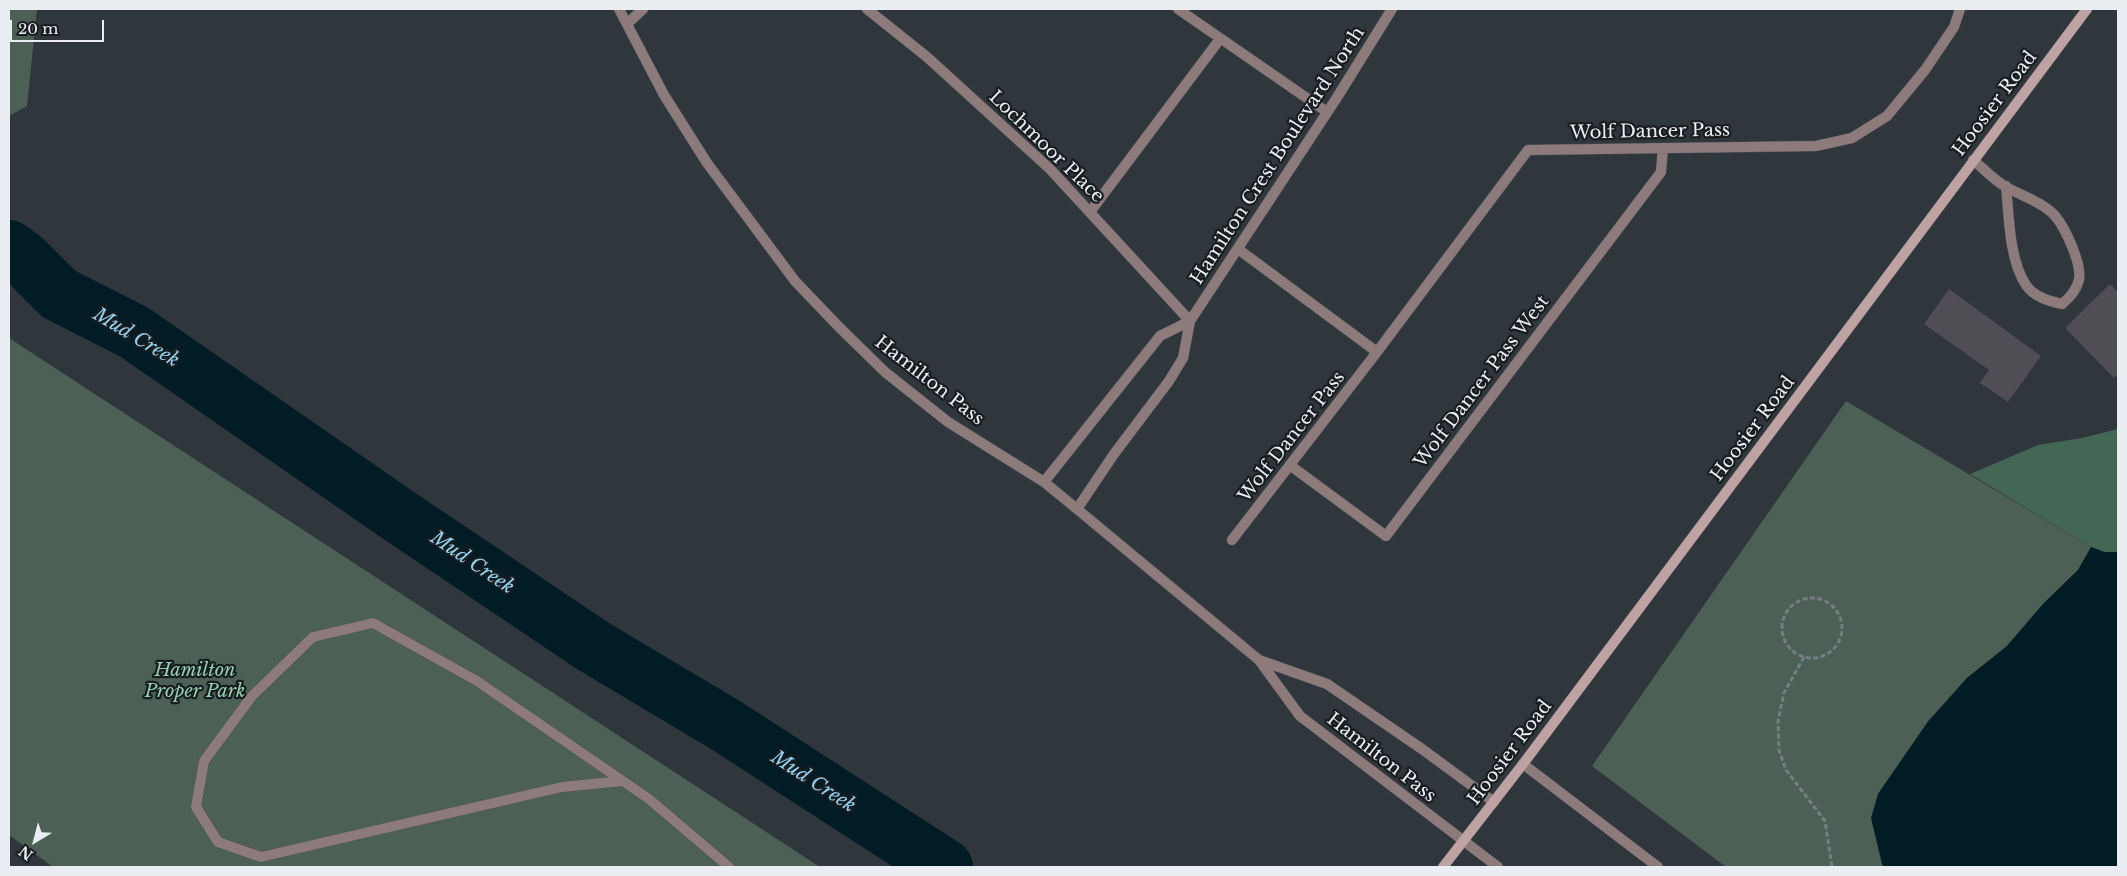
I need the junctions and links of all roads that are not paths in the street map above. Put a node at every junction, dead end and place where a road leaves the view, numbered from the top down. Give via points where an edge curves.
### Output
1 (619, 9) edge
2 (643, 9) edge
3 (867, 9) edge
4 (1178, 9) edge
5 (1392, 9) edge
6 (1960, 9) edge
7 (2087, 9) edge
8 (627, 24) junction
9 (1220, 38) junction
10 (1327, 112) junction
11 (1663, 148) junction
12 (1973, 160) junction
13 (2006, 186) junction
14 (1090, 212) junction
15 (1238, 248) junction
16 (1190, 321) junction
17 (1377, 352) junction
18 (1291, 466) junction
19 (1044, 482) junction
20 (1078, 509) junction
21 (1232, 540) dead end
22 (1259, 660) junction
23 (1523, 764) junction
24 (622, 781) junction
25 (1494, 802) junction
26 (1463, 842) junction
27 (729, 867) edge
28 (1443, 867) edge
29 (1498, 867) edge
30 (1658, 867) edge

1 - 8 street, Hamilton Pass
2 - 8 street
3 - 14 street, Lochmoor Place via 927,57 1050,169
4 - 9 street
5 - 10 street, Hamilton Crest Boulevard North
6 - 11 street, Wolf Dancer Pass via 1954,27 1925,70 1887,116 1852,138 1816,146
7 - 12 street, Hoosier Road
8 - 19 street, Hamilton Pass via 664,95 707,163 795,281 885,372 948,422
9 - 10 street
9 - 14 street
10 - 15 street, Hamilton Crest Boulevard North
11 - 17 street, Wolf Dancer Pass via 1528,150
11 - 18 street, Wolf Dancer Pass West via 1661,172 1386,536
12 - 13 street
12 - 23 street, Hoosier Road
13 - 13 street via 2051,212 2067,234 2079,278 2074,294 2062,304 2043,300 2026,285 2014,252
14 - 16 street, Lochmoor Place
15 - 16 street, Hamilton Crest Boulevard North
15 - 17 street
16 - 19 street via 1160,336
16 - 20 street, Hamilton Crest Boulevard North via 1179,366
17 - 18 street, Wolf Dancer Pass
18 - 21 street, Wolf Dancer Pass
19 - 20 street, Hamilton Pass
20 - 22 street, Hamilton Pass
22 - 25 street, Hamilton Pass via 1327,684
22 - 26 street, Hamilton Pass via 1300,716
23 - 25 street, Hoosier Road
23 - 30 street
24 - 24 street via 477,681 372,623 313,637 252,696 204,761 196,807 218,842 261,856 562,787
24 - 27 street via 649,799
25 - 26 street, Hoosier Road
26 - 28 street, Hoosier Road
26 - 29 street, Hamilton Pass

